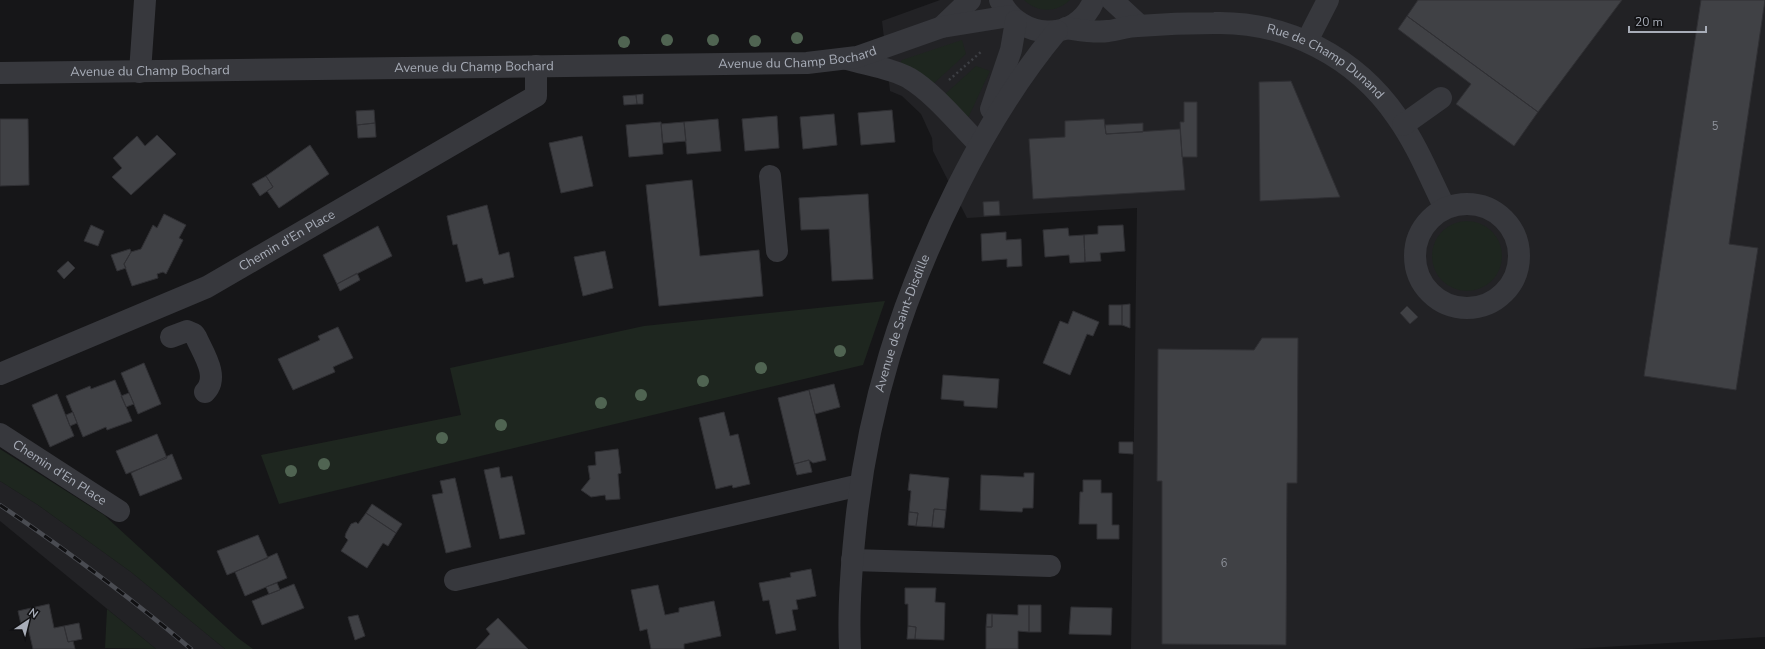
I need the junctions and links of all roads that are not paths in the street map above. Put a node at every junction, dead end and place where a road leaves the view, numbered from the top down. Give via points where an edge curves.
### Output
1 (145, 0) edge
2 (970, 0) edge
3 (1094, 0) edge
4 (1112, 0) edge
5 (1328, 0) edge
6 (1009, 12) edge
7 (1139, 26) junction
8 (942, 27) junction
9 (1061, 29) junction
10 (1307, 41) junction
11 (846, 59) junction
12 (536, 66) junction
13 (140, 72) junction
14 (0, 73) edge
15 (1441, 98) dead end
16 (1403, 125) junction
17 (979, 144) junction
18 (770, 176) dead end
19 (1445, 208) junction
20 (777, 251) dead end
21 (158, 307) junction
22 (0, 374) edge
23 (206, 392) dead end
24 (0, 434) edge
25 (860, 484) junction
26 (119, 511) dead end
27 (852, 560) junction
28 (1050, 566) dead end
29 (455, 580) dead end
30 (850, 649) edge

1 - 13 street
2 - 8 street, Avenue du Champ Bochard
3 - 9 street, Avenue de Saint-Disdille via 1082,19
4 - 7 street
5 - 10 street
6 - 8 street, Avenue du Champ Bochard
6 - 9 street, Rue de Champ Dunand via 1035,30
6 - 17 street via 1008,62
7 - 9 street, Rue de Champ Dunand via 1100,32
7 - 10 street, Rue de Champ Dunand via 1215,22 1240,24 1285,33
8 - 11 street, Avenue du Champ Bochard
9 - 17 street, Avenue de Saint-Disdille via 1034,58
10 - 16 street, Rue de Champ Dunand via 1328,52 1366,81 1383,97
11 - 12 street, Avenue du Champ Bochard via 807,63
11 - 17 street via 909,78 932,96
12 - 13 street, Avenue du Champ Bochard
12 - 21 street, Chemin d'En Place via 536,96 206,287
13 - 14 street, Avenue du Champ Bochard
15 - 16 street
16 - 19 street, Rue de Champ Dunand
17 - 25 street, Avenue de Saint-Disdille via 937,228 898,325 876,402
18 - 20 street
19 - 19 street via 1425,224 1419,235 1415,260 1418,273 1432,294 1442,301 1466,308 1490,303 1500,296 1515,277 1520,253 1513,230 1495,211 1483,206 1471,203
21 - 22 street, Chemin d'En Place
21 - 23 street via 173,342 187,331 196,337 212,377
24 - 26 street, Chemin d'En Place
25 - 27 street, Avenue de Saint-Disdille
25 - 29 street
27 - 28 street
27 - 30 street, Avenue de Saint-Disdille

